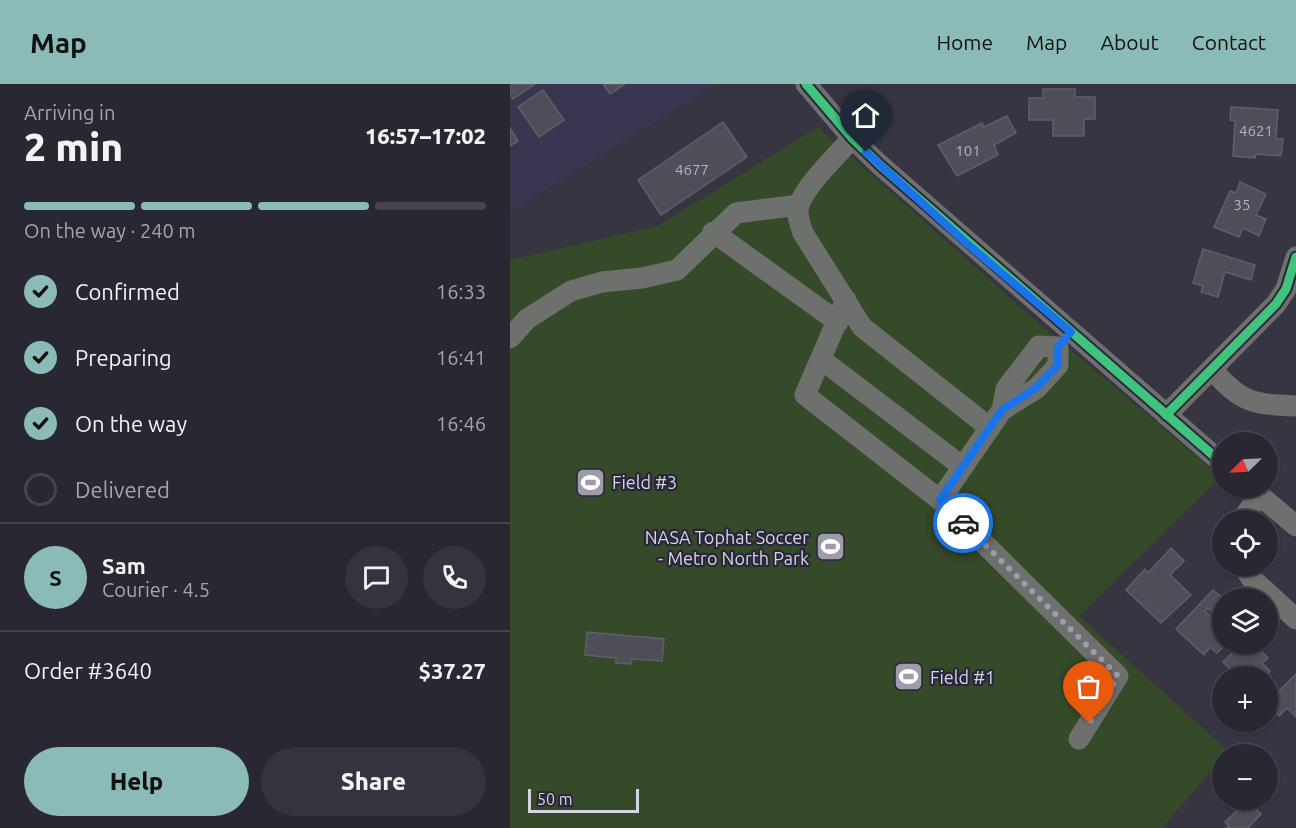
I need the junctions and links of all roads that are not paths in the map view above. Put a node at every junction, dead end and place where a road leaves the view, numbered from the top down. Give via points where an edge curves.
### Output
1 (806, 84) edge
2 (852, 138) junction
3 (799, 206) junction
4 (714, 232) junction
5 (1296, 257) edge
6 (846, 300) junction
7 (838, 322) junction
8 (510, 338) edge
9 (1064, 340) junction
10 (822, 360) junction
11 (1212, 369) junction
12 (1296, 406) edge
13 (1166, 415) junction
14 (990, 428) junction
15 (1212, 454) edge
16 (963, 466) junction
17 (1263, 498) edge
18 (940, 500) junction
19 (1296, 526) edge
20 (1249, 576) edge
21 (1296, 619) edge
22 (1079, 739) dead end

1 - 2 street
2 - 3 street
2 - 9 street
3 - 4 street via 736,213
3 - 6 street via 802,233
4 - 7 street
4 - 8 street via 677,270 571,291 527,319
5 - 11 street via 1286,289 1276,304
6 - 7 street
6 - 14 street via 862,327
7 - 10 street
9 - 13 street
9 - 14 street via 1039,346 1006,389 1002,410
10 - 16 street
10 - 18 street via 805,395
11 - 12 street via 1235,394 1248,401
11 - 13 street
13 - 15 street
14 - 16 street
16 - 18 street
17 - 19 street
18 - 22 street via 1118,676
20 - 21 street

